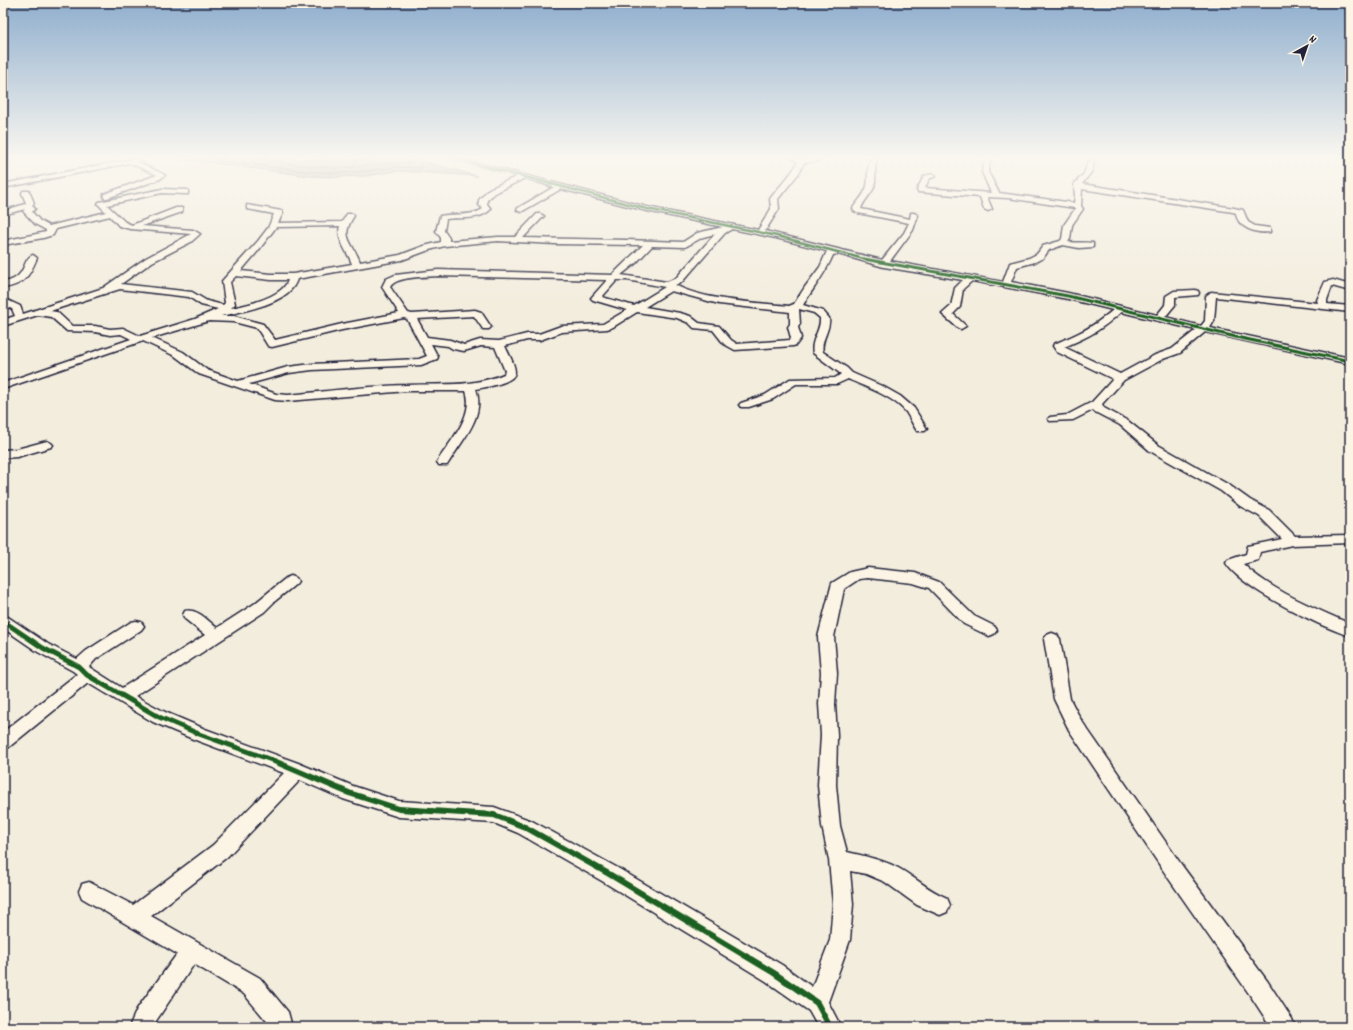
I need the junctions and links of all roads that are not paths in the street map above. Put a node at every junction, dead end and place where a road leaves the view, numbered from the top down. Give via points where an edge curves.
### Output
1 (24, 207) edge
2 (31, 207) edge
3 (105, 207) edge
4 (250, 207) dead end
5 (485, 207) edge
6 (526, 207) edge
7 (641, 207) edge
8 (775, 207) edge
9 (858, 207) edge
10 (1078, 207) edge
11 (1219, 207) edge
12 (122, 209) dead end
13 (179, 210) dead end
14 (521, 210) dead end
15 (3, 213) edge
16 (111, 213) junction
17 (350, 216) dead end
18 (540, 216) dead end
19 (344, 224) junction
20 (272, 225) junction
21 (730, 226) junction
22 (130, 227) junction
23 (50, 229) junction
24 (1267, 230) dead end
25 (722, 232) junction
26 (760, 233) junction
27 (517, 240) junction
28 (650, 243) junction
29 (1063, 243) junction
30 (3, 244) edge
31 (445, 244) junction
32 (681, 245) junction
33 (1090, 245) dead end
34 (837, 252) junction
35 (703, 253) junction
36 (402, 257) junction
37 (33, 258) dead end
38 (884, 264) junction
39 (357, 266) junction
40 (235, 273) junction
41 (409, 275) junction
42 (293, 277) junction
43 (615, 278) junction
44 (969, 279) junction
45 (3, 285) edge
46 (669, 286) junction
47 (1009, 286) junction
48 (1350, 288) edge
49 (107, 289) junction
50 (1195, 293) dead end
51 (3, 301) edge
52 (1323, 306) junction
53 (796, 307) junction
54 (227, 309) junction
55 (635, 309) junction
56 (1120, 309) junction
57 (1350, 309) edge
58 (35, 312) junction
59 (211, 316) junction
60 (408, 316) junction
61 (21, 317) junction
62 (1160, 319) junction
63 (3, 323) edge
64 (961, 326) dead end
65 (486, 327) dead end
66 (1202, 329) junction
67 (141, 339) junction
68 (424, 340) junction
69 (500, 344) junction
70 (1350, 362) edge
71 (847, 376) junction
72 (1120, 378) junction
73 (238, 384) junction
74 (3, 386) edge
75 (466, 388) junction
76 (1096, 404) junction
77 (744, 405) dead end
78 (1054, 419) dead end
79 (921, 429) dead end
80 (47, 445) dead end
81 (3, 454) edge
82 (443, 462) dead end
83 (1350, 538) edge
84 (1292, 540) junction
85 (291, 581) dead end
86 (190, 615) dead end
87 (3, 621) edge
88 (136, 626) dead end
89 (989, 630) dead end
90 (1350, 630) edge
91 (216, 635) junction
92 (1052, 639) dead end
93 (83, 671) junction
94 (122, 696) junction
95 (3, 742) edge
96 (298, 771) junction
97 (839, 860) junction
98 (89, 891) dead end
99 (940, 905) dead end
100 (134, 917) junction
101 (191, 952) junction
102 (817, 1003) junction
103 (140, 1027) edge
104 (281, 1027) edge
105 (830, 1027) edge
106 (1284, 1027) edge

1 - 15 street
2 - 23 street via 27,211 33,218 44,228
3 - 16 street
4 - 20 street via 278,212
5 - 31 street via 487,209 484,212 443,218 440,231 445,238
6 - 14 street
7 - 21 street
8 - 26 street
9 - 38 street via 858,210 913,218 908,235 892,251
10 - 29 street via 1078,212 1068,225
11 - 24 street via 1240,212 1240,220 1243,223
12 - 16 street
13 - 22 street
16 - 22 street via 122,224
16 - 23 street
17 - 19 street
18 - 27 street
19 - 20 street
19 - 39 street via 341,233
20 - 40 street
21 - 25 street
21 - 26 street
22 - 49 street via 196,234 149,260
23 - 30 street via 50,233 44,236
25 - 32 street via 706,233
25 - 35 street
26 - 34 street
27 - 28 street
27 - 31 street via 498,239
28 - 32 street
28 - 43 street
29 - 33 street
29 - 47 street via 1046,248 1040,256 1032,260 1013,265 1007,282
31 - 36 street
32 - 35 street
34 - 38 street
34 - 53 street via 830,253 824,267
35 - 46 street via 679,280
36 - 39 street
36 - 41 street via 409,266
37 - 45 street via 24,277
38 - 44 street
39 - 42 street
40 - 42 street
40 - 54 street via 226,281 230,304
41 - 43 street via 477,273
41 - 60 street via 393,278 386,287
42 - 59 street via 291,284 278,296 247,308
43 - 46 street via 627,277
43 - 55 street via 596,298
44 - 47 street
44 - 64 street via 959,288 957,304 947,314
46 - 53 street via 682,292 720,300 779,309
46 - 55 street
47 - 56 street via 1068,296
48 - 52 street via 1328,284 1322,300
49 - 54 street via 119,286 166,291 192,296 204,303
49 - 58 street
50 - 62 street via 1171,296 1170,305
51 - 61 street via 17,308
52 - 57 street
52 - 66 street via 1214,294 1211,296 1209,324
53 - 55 street via 793,327 796,338 793,343 735,347 728,344 716,328 697,326 688,319 660,312
53 - 71 street via 823,315 826,324 816,351 843,370
54 - 59 street
55 - 69 street via 604,327 561,329 540,337 528,337
56 - 62 street
56 - 72 street via 1084,336 1058,346 1061,350
58 - 61 street
58 - 67 street via 54,314 70,329 123,331
59 - 60 street via 260,326 272,344 342,327
59 - 67 street
60 - 65 street via 475,313
60 - 68 street
61 - 63 street
62 - 66 street
66 - 70 street
66 - 72 street via 1176,351
67 - 73 street via 179,354 203,372
67 - 74 street
68 - 69 street via 450,343 459,348 480,343
68 - 73 street via 434,357 421,362 288,370
69 - 75 street via 510,371 509,376
71 - 77 street via 831,382 794,380 769,397
71 - 79 street via 880,389 900,401 910,410
72 - 76 street
73 - 75 street via 275,397 288,398 407,388
75 - 82 street via 470,388 474,397 473,408 466,425
76 - 78 street via 1069,418
76 - 84 street via 1099,410 1124,423 1154,448 1264,513
80 - 81 street via 18,453
83 - 84 street
84 - 90 street via 1253,549 1253,557 1233,563 1246,575 1284,600
85 - 91 street via 274,596 266,599 259,608
86 - 91 street
87 - 93 street
88 - 93 street via 91,655
89 - 97 street via 969,620 934,585 915,578 868,573 855,575 838,586 826,638 829,673 827,785 831,826
91 - 94 street
92 - 106 street via 1062,699 1075,725
93 - 94 street
93 - 95 street
94 - 96 street via 159,717
96 - 100 street via 220,851
96 - 102 street via 349,793 399,809 494,815 525,827 752,959
97 - 99 street via 866,865 892,875 924,898
97 - 102 street via 843,904 840,940
98 - 100 street
100 - 101 street
101 - 103 street
101 - 104 street via 252,986 280,1020
102 - 105 street

